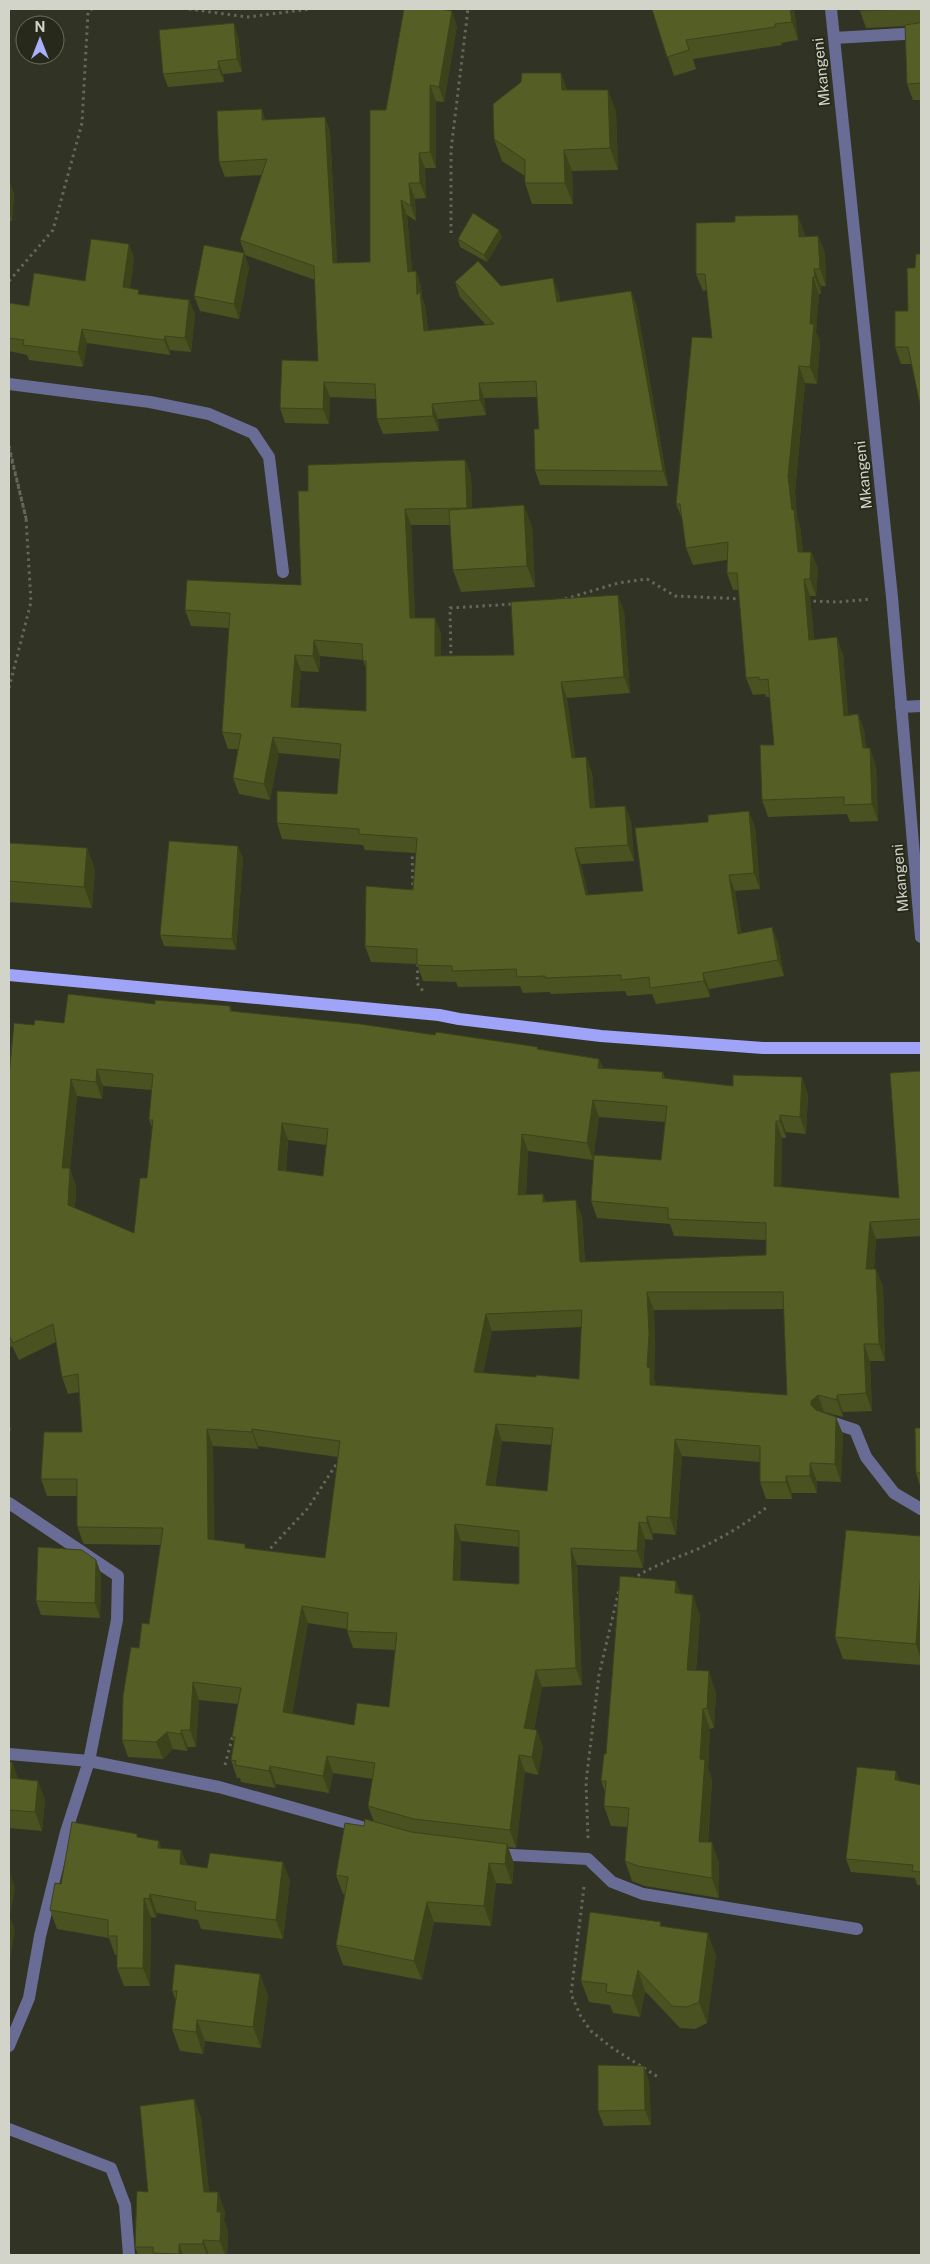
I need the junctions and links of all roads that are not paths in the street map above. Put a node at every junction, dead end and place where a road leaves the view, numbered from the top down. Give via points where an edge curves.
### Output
1 (831, 9) edge
2 (921, 33) edge
3 (834, 38) junction
4 (9, 384) edge
5 (283, 572) dead end
6 (921, 706) edge
7 (901, 707) junction
8 (921, 937) edge
9 (9, 975) edge
10 (921, 1048) edge
11 (825, 1420) edge
12 (9, 1503) edge
13 (921, 1509) edge
14 (9, 1754) edge
15 (90, 1761) junction
16 (381, 1833) edge
17 (481, 1852) edge
18 (857, 1929) dead end
19 (9, 2046) edge
20 (9, 2129) edge
21 (130, 2255) edge

1 - 3 street, Mkangeni
2 - 3 street
3 - 7 street, Mkangeni
4 - 5 street via 150,402 209,414 253,434 269,457
6 - 7 street
7 - 8 street, Mkangeni
9 - 10 main road via 439,1015 601,1036 763,1048
11 - 13 street via 855,1430 866,1457 894,1493
12 - 15 street via 118,1576 117,1620
14 - 15 street
15 - 16 street via 220,1787
15 - 19 street via 66,1832 42,1927 29,1998
17 - 18 street via 588,1859 612,1882 643,1894
20 - 21 street via 111,2168 125,2205

